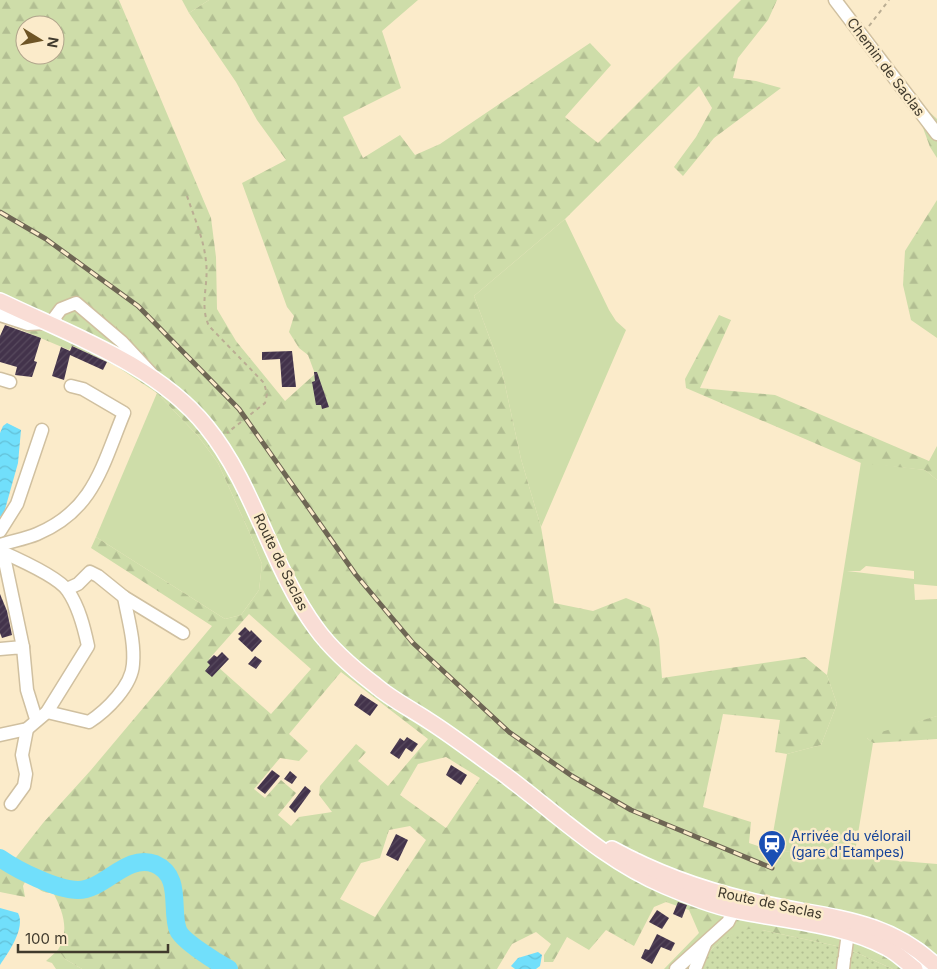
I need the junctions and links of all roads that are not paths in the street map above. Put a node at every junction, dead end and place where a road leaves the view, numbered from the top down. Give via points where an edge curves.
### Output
1 (835, 0) edge
2 (937, 134) edge
3 (0, 301) edge
4 (0, 315) edge
5 (53, 323) junction
6 (159, 384) junction
7 (71, 386) dead end
8 (42, 430) dead end
9 (0, 532) edge
10 (1, 550) edge
11 (67, 589) junction
12 (124, 597) junction
13 (183, 633) dead end
14 (23, 647) junction
15 (0, 649) edge
16 (41, 715) junction
17 (27, 729) junction
18 (0, 735) edge
19 (11, 804) dead end
20 (574, 827) junction
21 (747, 901) junction
22 (734, 910) junction
23 (848, 933) junction
24 (706, 942) junction
25 (913, 947) junction
26 (890, 949) junction
27 (937, 955) edge
28 (844, 961) edge
29 (937, 967) edge
30 (676, 969) edge
31 (695, 969) edge
32 (915, 969) edge
33 (927, 969) edge

1 - 2 street, Chemin de Saclas
3 - 5 main road, Route de Saclas
4 - 5 street via 28,324
5 - 6 main road, Route de Saclas
5 - 6 street via 61,310 76,303 122,342
6 - 20 main road, Route de Saclas via 187,406 217,440 237,472 292,589 317,630 334,649 376,686 457,740
7 - 10 street via 83,389 124,413 96,480 85,500 71,515
8 - 9 street via 17,504
10 - 11 street via 45,573
10 - 14 street
11 - 12 street via 78,584 90,572
11 - 16 street via 79,611 88,646
12 - 13 street
12 - 16 street via 133,665 114,701 89,722
14 - 15 street
14 - 16 street via 27,690
16 - 17 street
17 - 18 street
17 - 19 street via 22,755 26,774 24,786
20 - 21 main road, Route de Saclas via 664,874
20 - 22 main road, Route de Saclas via 609,858 634,872 698,899
21 - 22 street
21 - 25 main road, Route de Saclas via 856,921
22 - 23 main road, Route de Saclas
22 - 24 street via 728,922
23 - 26 main road, Route de Saclas
23 - 28 street
24 - 30 street
24 - 31 street
25 - 27 street
25 - 29 main road, Route de Saclas
26 - 32 main road, Route de Saclas
26 - 33 street via 911,956

